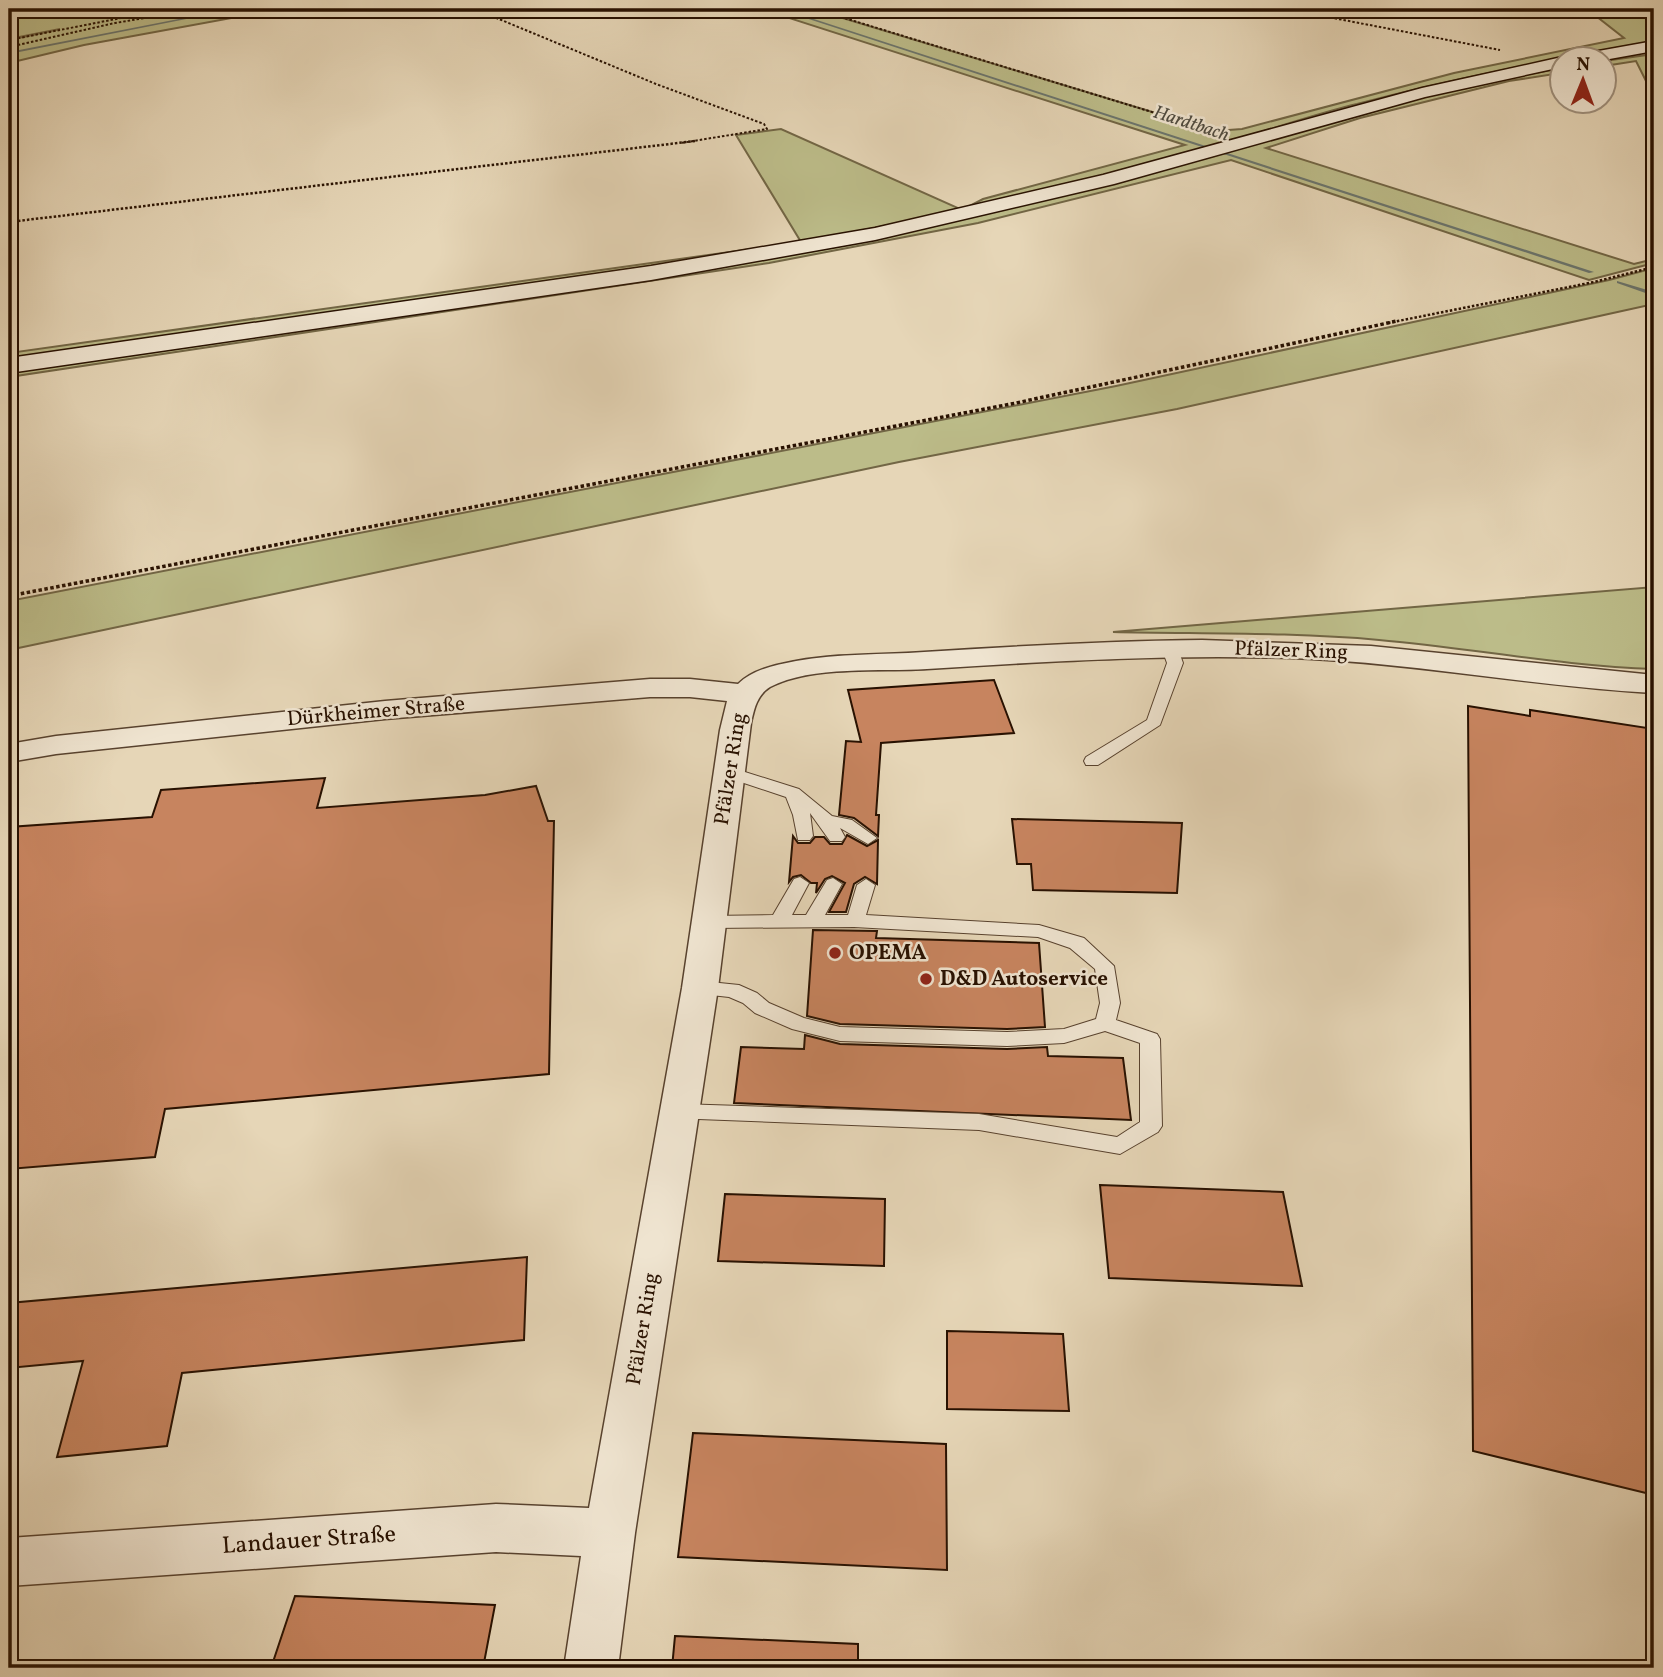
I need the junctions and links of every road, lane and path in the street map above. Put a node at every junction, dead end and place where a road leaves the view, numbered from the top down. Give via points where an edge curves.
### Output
1 (167, 9) edge
2 (198, 9) edge
3 (506, 9) edge
4 (815, 9) edge
5 (1286, 9) edge
6 (9, 40) edge
7 (1654, 46) edge
8 (9, 47) edge
9 (1501, 50) dead end
10 (1618, 52) edge
11 (1548, 65) edge
12 (1203, 127) dead end
13 (9, 222) edge
14 (1654, 267) edge
15 (9, 366) edge
16 (9, 596) edge
17 (1170, 649) junction
18 (1654, 684) edge
19 (745, 694) junction
20 (9, 753) edge
21 (1092, 761) dead end
22 (729, 772) junction
23 (793, 793) junction
24 (827, 821) junction
25 (804, 836) dead end
26 (836, 837) dead end
27 (867, 838) dead end
28 (800, 883) dead end
29 (833, 884) dead end
30 (866, 885) dead end
31 (854, 921) junction
32 (709, 922) junction
33 (779, 922) junction
34 (811, 923) junction
35 (700, 988) junction
36 (1105, 1024) junction
37 (679, 1112) junction
38 (610, 1533) junction
39 (9, 1562) edge
40 (591, 1668) edge

1 - 6 path
2 - 8 path
3 - 13 path via 491,13 532,35 764,124 767,129
4 - 12 path
5 - 9 path
7 - 10 main road
11 - 15 main road via 1422,93 1020,201 797,249
14 - 16 path via 1016,403
17 - 18 street, Pfälzer Ring via 1370,654
17 - 19 street, Pfälzer Ring via 1079,650 810,668 759,681
17 - 21 lane via 1175,663 1154,722
19 - 20 street, Dürkheimer Straße via 650,688 399,708
19 - 22 street, Pfälzer Ring
22 - 23 lane
22 - 32 street, Pfälzer Ring
23 - 24 lane
23 - 25 lane
24 - 26 lane
24 - 27 lane via 846,824
28 - 33 lane
29 - 34 lane
30 - 31 lane
31 - 34 lane
31 - 36 lane via 1039,931 1077,943 1104,966 1110,1003
32 - 33 lane
32 - 35 street, Pfälzer Ring
33 - 34 lane
35 - 36 lane via 732,990 799,1024 840,1034 1007,1039 1065,1036
35 - 37 street, Pfälzer Ring
36 - 37 lane via 1150,1040 1151,1126 1120,1146 979,1122
37 - 38 street, Pfälzer Ring
38 - 39 street, Landauer Straße via 496,1528
38 - 40 street, Pfälzer Ring

